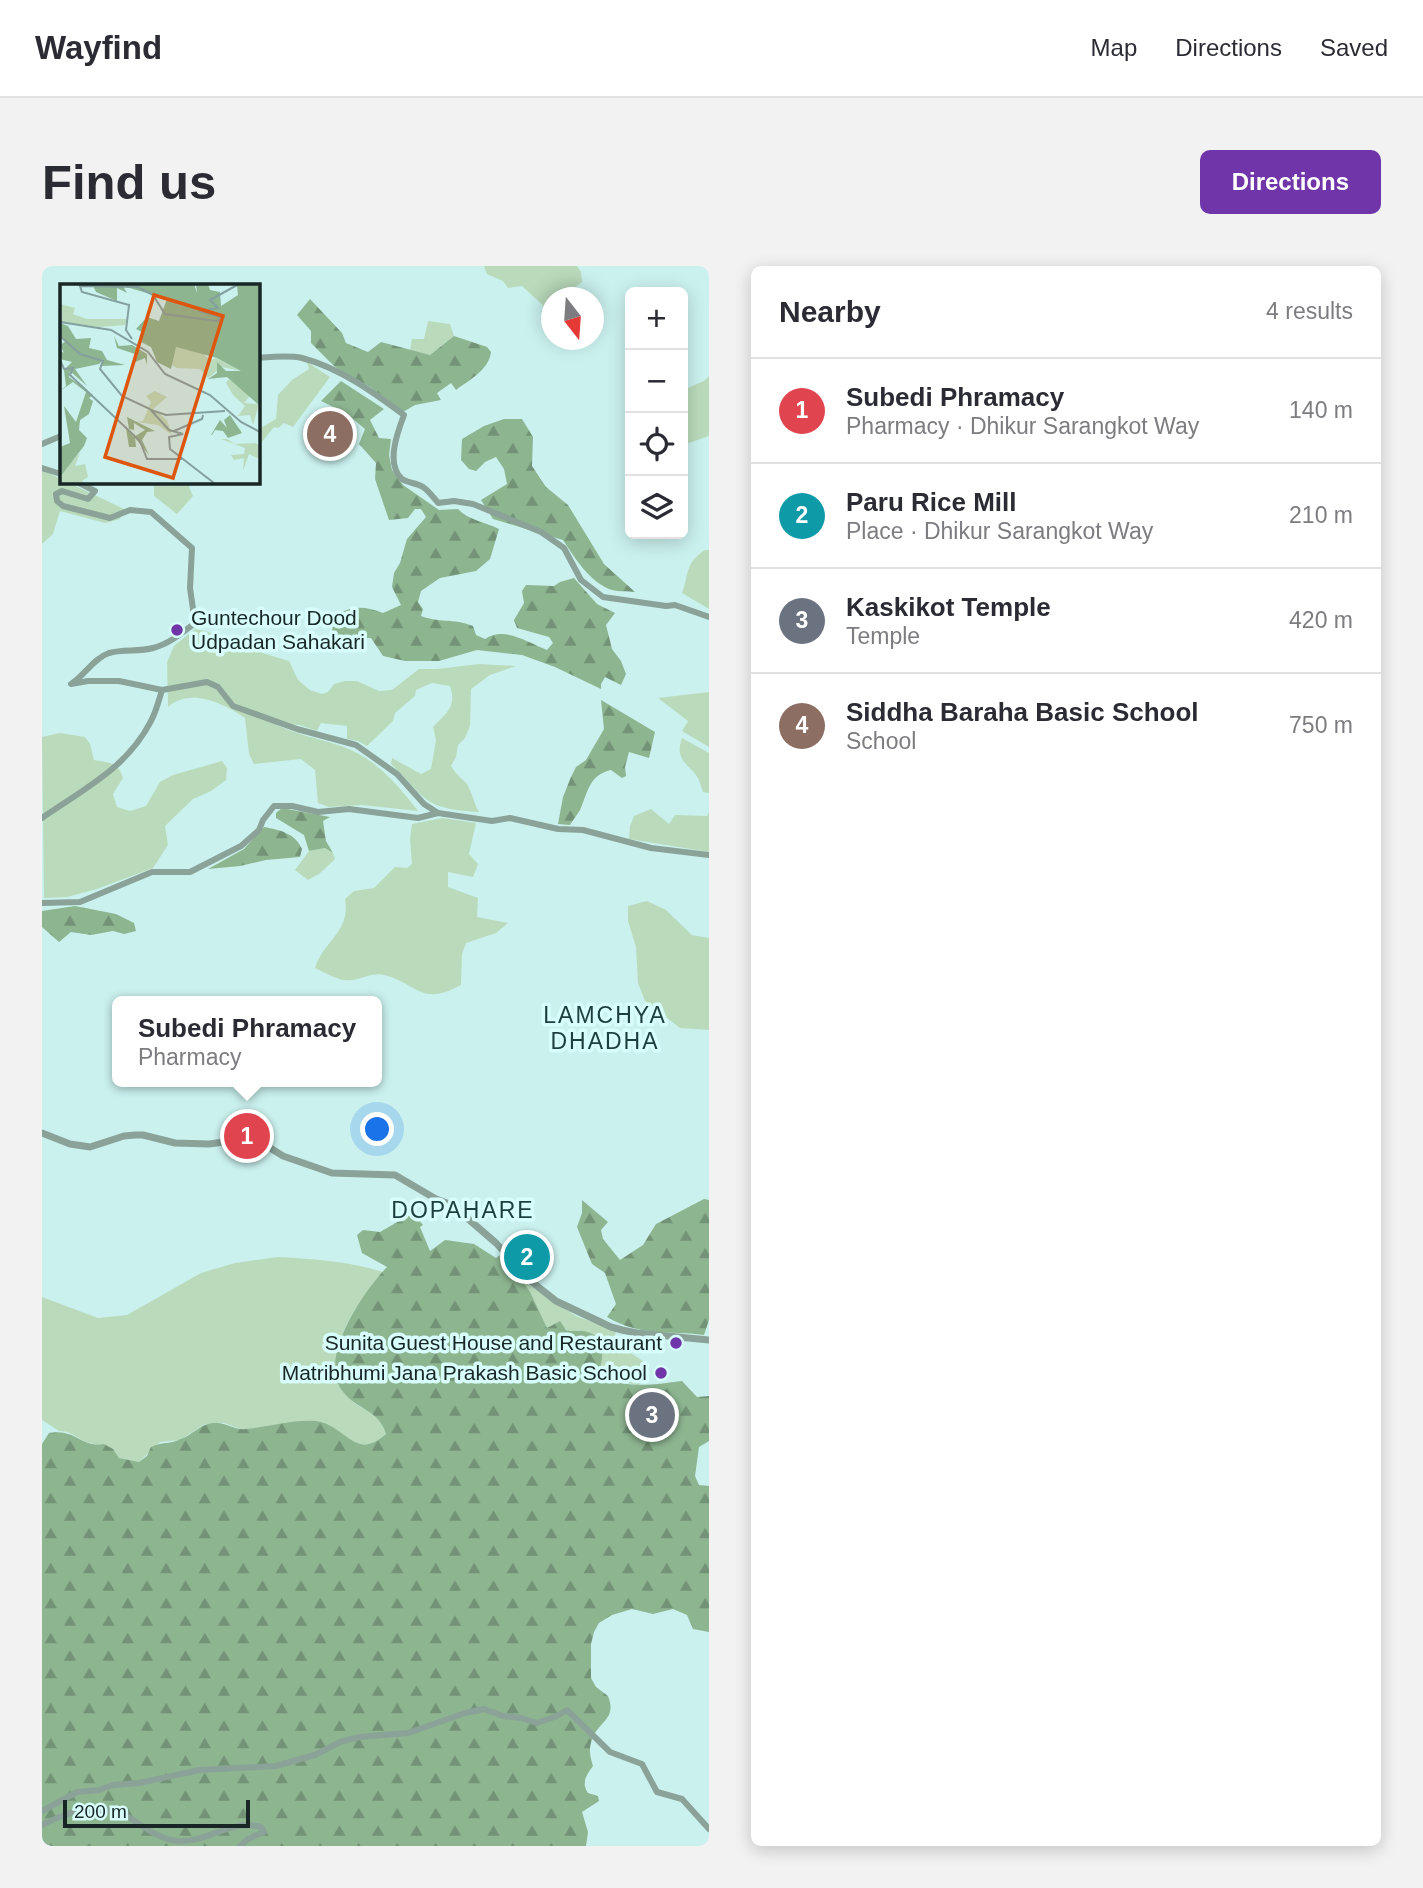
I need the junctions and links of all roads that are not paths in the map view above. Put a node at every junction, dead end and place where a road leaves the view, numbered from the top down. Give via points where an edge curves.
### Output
1 (259, 358) edge
2 (60, 436) edge
3 (42, 444) edge
4 (42, 468) edge
5 (60, 474) edge
6 (79, 483) edge
7 (709, 617) edge
8 (162, 690) junction
9 (438, 813) junction
10 (42, 818) edge
11 (709, 855) edge
12 (42, 903) edge
13 (42, 1133) edge
14 (709, 1340) edge
15 (42, 1811) edge
16 (42, 1825) edge
17 (709, 1829) edge
18 (240, 1846) edge

1 - 7 street via 300,358 327,366 404,415 396,437 397,470 402,479 423,487 438,503 473,504 541,532 564,548 581,580 603,597 676,605
2 - 3 street
4 - 5 street
6 - 8 street via 95,491 93,496 88,499 62,491 56,494 57,501 110,518 130,510 151,512 192,548 190,588 195,623 153,648 107,653 71,684 119,681
8 - 9 street via 207,682 218,687 233,706 356,745 397,774
8 - 10 street via 151,721 124,760
9 - 11 street via 492,821 510,818 651,848
9 - 12 street via 418,818 274,806 259,830 241,846 190,872 152,872 80,901
13 - 14 street via 90,1147 135,1135 175,1143 239,1140 267,1146 332,1173 395,1175 452,1205 556,1301 629,1332
15 - 17 street via 77,1793 200,1770 276,1766 340,1742 408,1733 484,1709 537,1723 567,1710 610,1752 642,1764 657,1792 682,1799
16 - 18 street via 89,1808 109,1809 177,1841 245,1825 261,1827 264,1832

